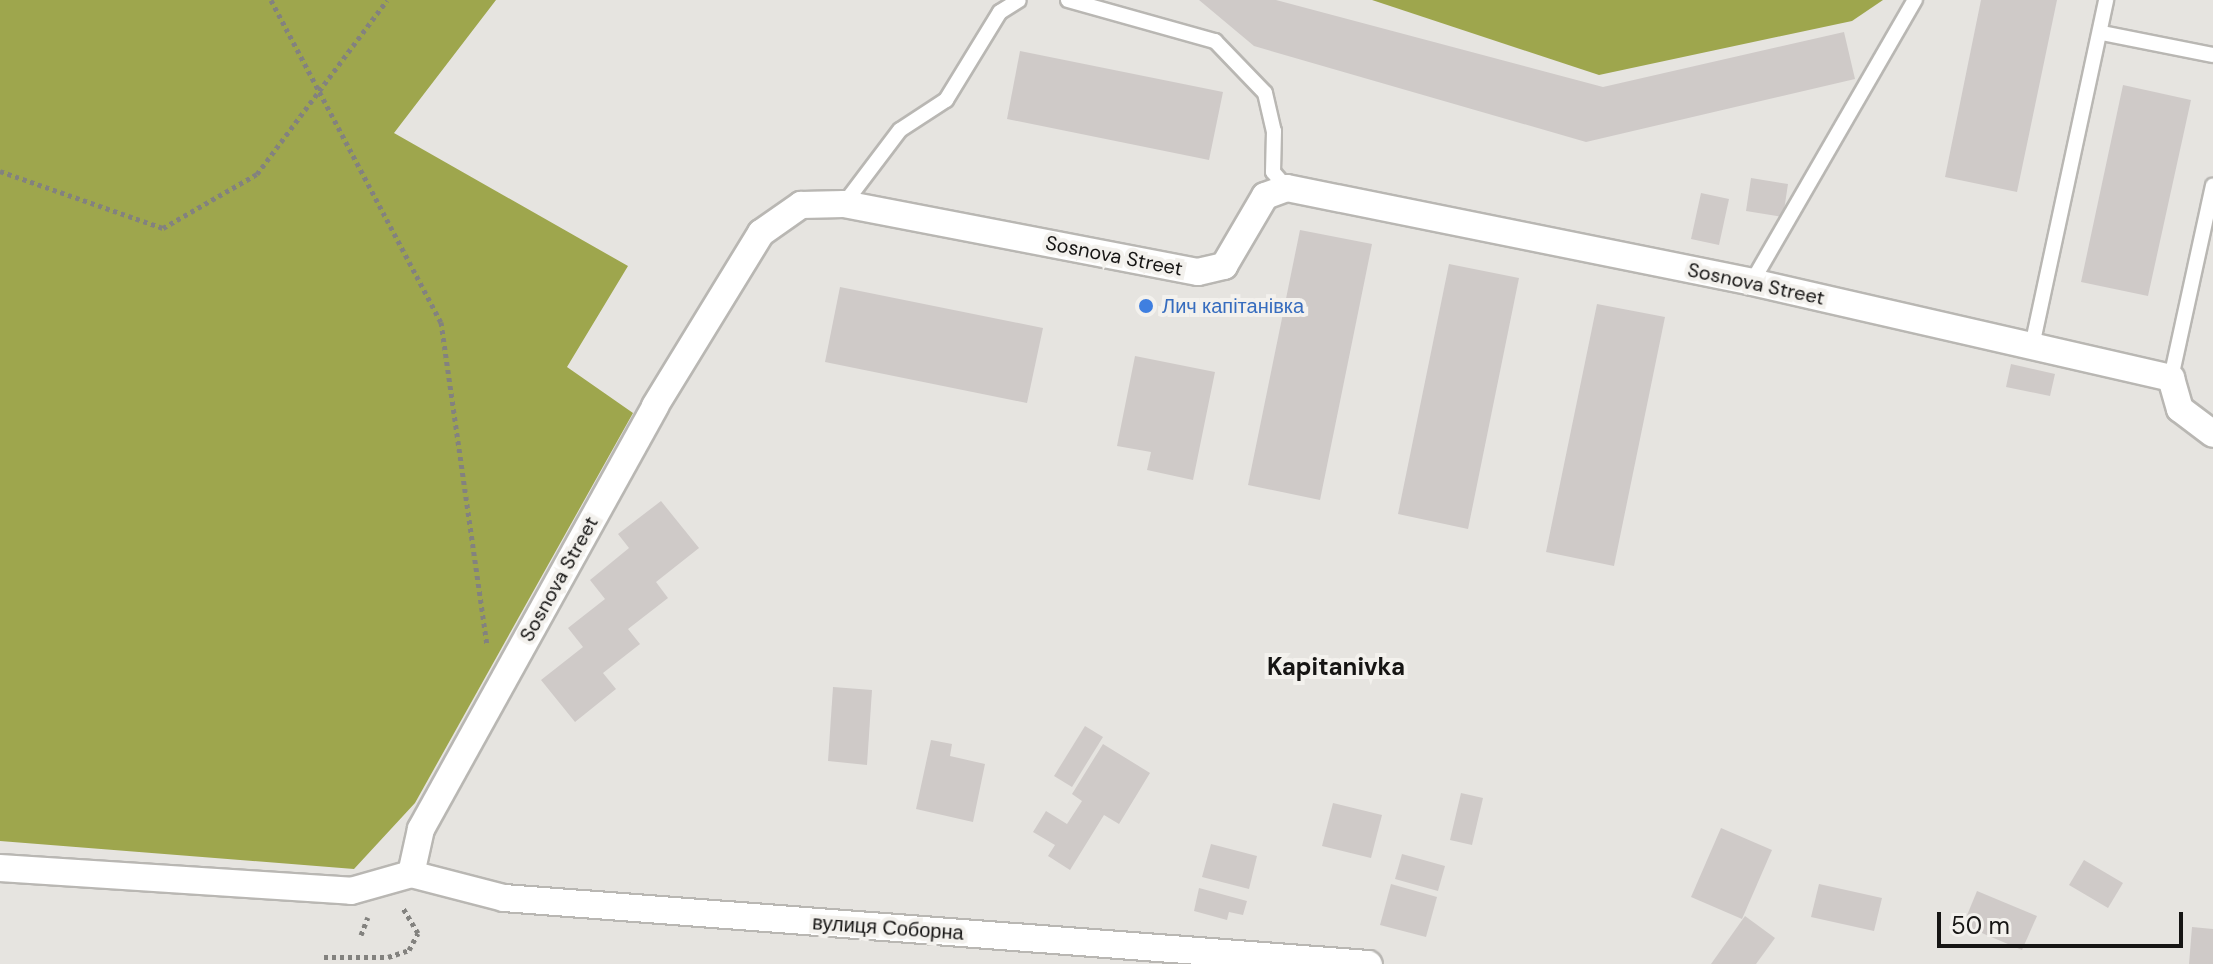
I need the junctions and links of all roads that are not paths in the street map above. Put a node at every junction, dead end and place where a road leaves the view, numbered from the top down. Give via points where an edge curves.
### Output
1 (1019, 0) edge
2 (1068, 0) edge
3 (1915, 0) edge
4 (2106, 0) edge
5 (2102, 33) junction
6 (2213, 55) edge
7 (2213, 186) edge
8 (1287, 188) junction
9 (844, 204) junction
10 (1752, 282) junction
11 (2032, 346) junction
12 (2171, 378) junction
13 (2213, 434) edge
14 (0, 868) edge
15 (411, 874) junction
16 (1368, 964) edge

1 - 9 lane via 1000,12 946,100 900,130
2 - 8 lane via 1215,41 1265,93 1274,131 1273,172
3 - 10 lane
4 - 5 lane
5 - 6 lane
5 - 11 lane
7 - 12 lane
8 - 9 street, Sosnova Street via 1265,196 1224,266 1198,272
8 - 10 street, Sosnova Street
9 - 15 street, Sosnova Street via 801,205 761,233 655,406 421,829
10 - 11 street, Sosnova Street
11 - 12 street, Sosnova Street
12 - 13 street via 2180,409
14 - 15 street via 351,891
15 - 16 street, вулиця Соборна via 504,898

